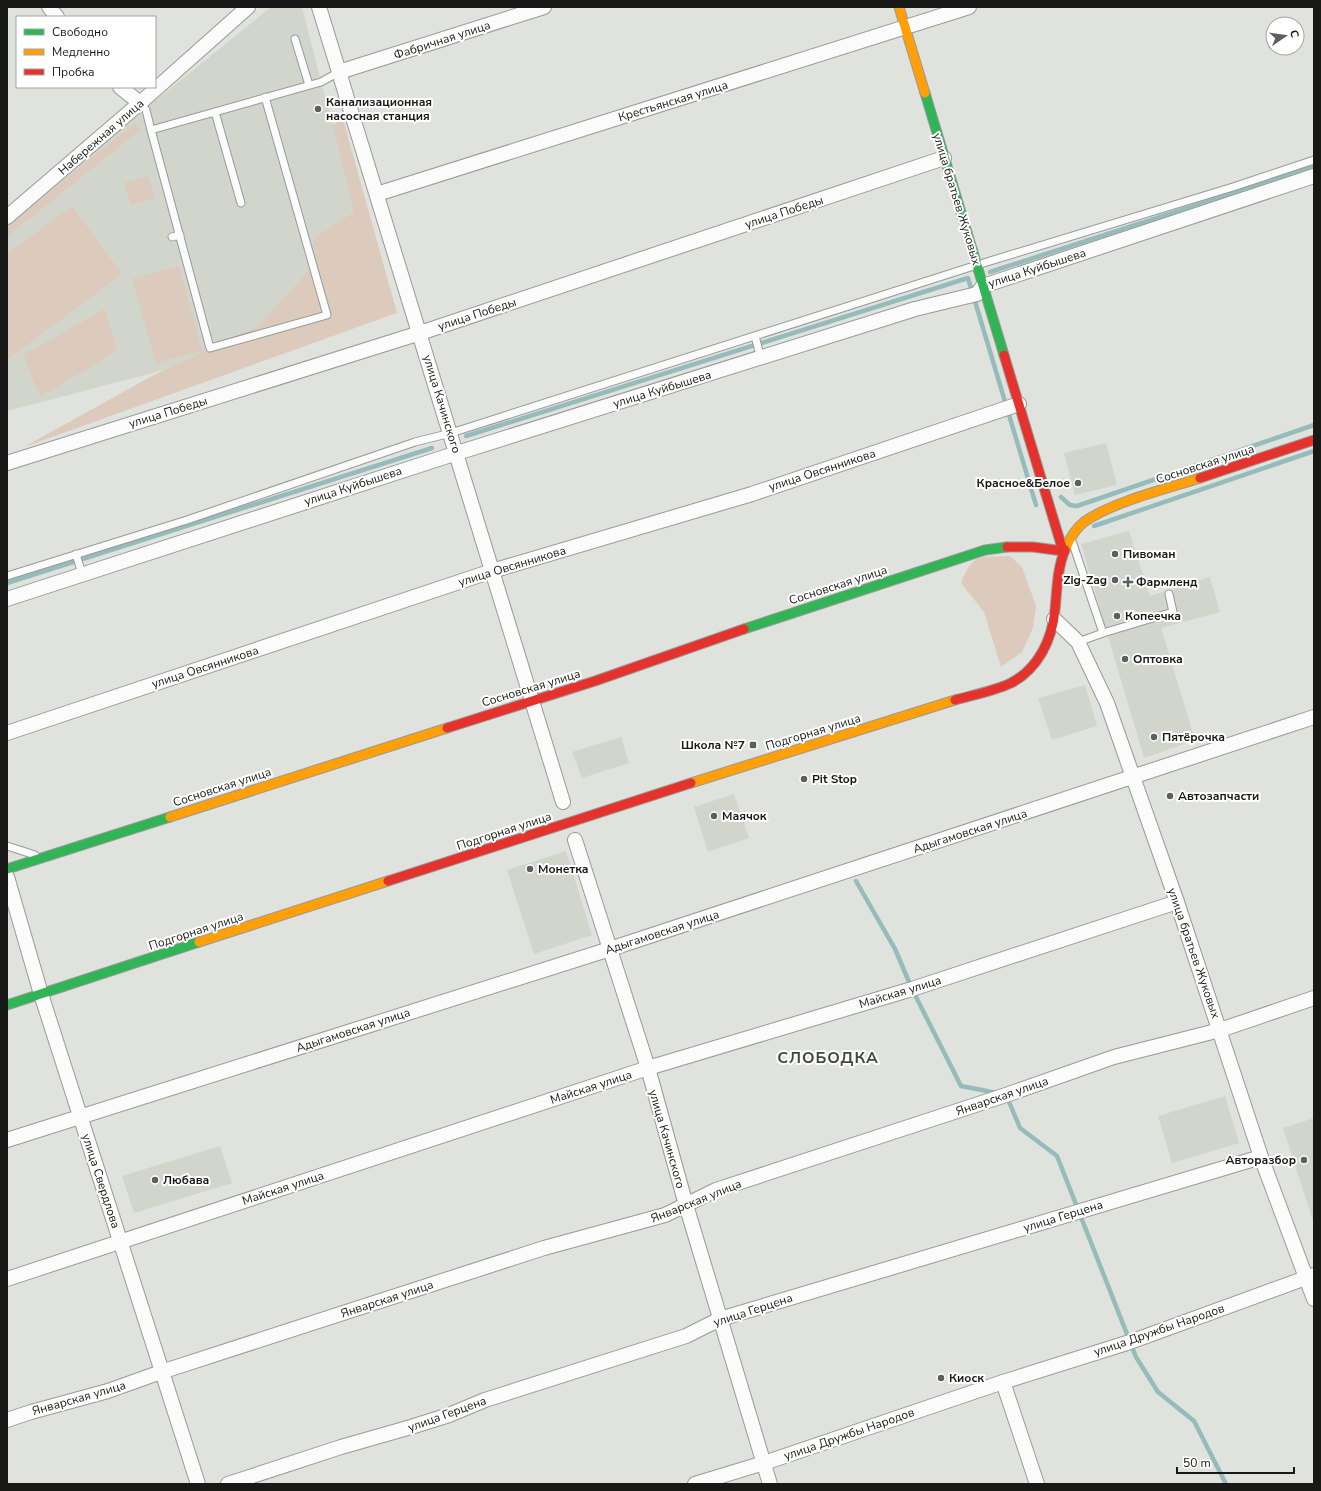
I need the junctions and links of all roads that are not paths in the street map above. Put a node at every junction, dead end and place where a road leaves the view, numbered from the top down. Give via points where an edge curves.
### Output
1 (49, 7) edge
2 (248, 7) edge
3 (319, 7) edge
4 (544, 7) edge
5 (899, 7) edge
6 (969, 7) edge
7 (55, 16) edge
8 (905, 28) junction
9 (295, 39) dead end
10 (339, 72) junction
11 (309, 85) junction
12 (121, 88) edge
13 (264, 97) junction
14 (140, 103) junction
15 (215, 112) junction
16 (151, 130) junction
17 (944, 158) junction
18 (1314, 160) edge
19 (1314, 176) edge
20 (377, 194) junction
21 (242, 203) dead end
22 (7, 217) edge
23 (180, 235) junction
24 (172, 237) dead end
25 (977, 265) junction
26 (983, 286) junction
27 (420, 334) junction
28 (755, 336) junction
29 (762, 359) junction
30 (1020, 404) junction
31 (451, 434) junction
32 (1314, 440) edge
33 (457, 453) junction
34 (7, 463) edge
35 (1071, 537) junction
36 (1063, 551) junction
37 (76, 554) junction
38 (492, 571) junction
39 (82, 574) junction
40 (7, 576) edge
41 (1169, 594) dead end
42 (7, 598) edge
43 (1054, 619) junction
44 (1103, 633) junction
45 (1078, 642) junction
46 (532, 700) junction
47 (1314, 717) edge
48 (7, 733) edge
49 (1132, 778) junction
50 (563, 802) dead end
51 (575, 840) dead end
52 (7, 846) edge
53 (43, 857) junction
54 (7, 869) edge
55 (7, 877) edge
56 (1177, 902) junction
57 (610, 949) junction
58 (41, 994) junction
59 (1314, 998) edge
60 (7, 1005) edge
61 (1220, 1030) junction
62 (648, 1068) junction
63 (80, 1116) junction
64 (7, 1140) edge
65 (1261, 1157) junction
66 (686, 1205) junction
67 (121, 1242) junction
68 (1310, 1276) edge
69 (7, 1279) edge
70 (1314, 1299) edge
71 (720, 1319) junction
72 (161, 1372) junction
73 (1003, 1382) junction
74 (7, 1420) edge
75 (764, 1463) junction
76 (198, 1484) edge
77 (228, 1484) edge
78 (695, 1484) edge
79 (770, 1484) edge
80 (1037, 1484) edge

1 - 7 street
2 - 14 street, Набережная улица
3 - 10 street, улица Качинского
4 - 10 street, Фабричная улица
5 - 8 street, улица братьев Жуковых
6 - 8 street, Крестьянская улица
8 - 17 street, улица братьев Жуковых
8 - 20 street, Крестьянская улица
9 - 11 lane
10 - 11 lane via 321,82
10 - 20 street, улица Качинского
11 - 13 lane
12 - 14 street
13 - 15 lane
13 - 23 lane via 327,315 210,348
14 - 16 lane via 146,110
14 - 22 street, Набережная улица
15 - 16 lane
15 - 21 lane
16 - 23 lane
17 - 25 street, улица братьев Жуковых
17 - 27 street, улица Победы
18 - 25 lane
19 - 26 street, улица Куйбышева
20 - 27 street, улица Качинского
23 - 24 lane
25 - 26 street, улица братьев Жуковых
25 - 28 lane
26 - 29 street, улица Куйбышева via 977,294 915,310
26 - 30 street, улица братьев Жуковых
27 - 31 street, улица Качинского
27 - 34 street, улица Победы
28 - 29 lane
28 - 31 lane
29 - 33 street, улица Куйбышева
30 - 36 street, улица братьев Жуковых
30 - 38 street, улица Овсянникова via 752,494
31 - 33 street, улица Качинского
31 - 37 lane via 414,442 186,520
32 - 35 street, Сосновская улица via 1104,510 1082,522
33 - 38 street, улица Качинского
33 - 39 street, улица Куйбышева
35 - 36 street, Сосновская улица
35 - 44 lane
36 - 43 street, Подгорная улица via 1058,572
36 - 46 street, Сосновская улица via 1026,545 1009,545 985,550
37 - 39 lane
37 - 40 lane
38 - 46 street, улица Качинского
38 - 48 street, улица Овсянникова
39 - 42 street, улица Куйбышева
41 - 44 lane via 1173,612
43 - 45 street, улица братьев Жуковых
43 - 58 street, Подгорная улица via 1040,656 1026,672 1010,683 664,791
44 - 45 lane
45 - 49 street, улица братьев Жуковых via 1107,703
46 - 50 street, улица Качинского
46 - 53 street, Сосновская улица
47 - 49 street, Адыгамовская улица
49 - 56 street, улица братьев Жуковых
49 - 57 street, Адыгамовская улица
51 - 57 street, улица Качинского
52 - 53 lane
53 - 54 street, Сосновская улица
55 - 58 street, улица Свердлова
56 - 61 street, улица братьев Жуковых
56 - 62 street, Майская улица via 912,989
57 - 62 street, улица Качинского
57 - 63 street, Адыгамовская улица
58 - 60 street, Подгорная улица
58 - 63 street, улица Свердлова
59 - 61 street, Январская улица
61 - 65 street, улица братьев Жуковых
61 - 66 street, Январская улица via 1114,1057 716,1190
62 - 66 street, улица Качинского
62 - 67 street, Майская улица
63 - 64 street, Адыгамовская улица
63 - 67 street, улица Свердлова
65 - 68 street, улица братьев Жуковых
65 - 71 street, улица Герцена
66 - 71 street, улица Качинского
66 - 72 street, Январская улица via 665,1216 544,1248
67 - 69 street, Майская улица
67 - 72 street, улица Свердлова
68 - 70 street, улица братьев Жуковых
68 - 73 street, улица Дружбы Народов via 1130,1342
71 - 75 street, улица Качинского
71 - 77 street, улица Герцена via 686,1336 485,1400 449,1415 341,1446
72 - 74 street, Январская улица via 108,1391
72 - 76 street, улица Свердлова
73 - 75 street, улица Дружбы Народов
73 - 80 street
75 - 78 street, улица Дружбы Народов
75 - 79 street, улица Качинского

